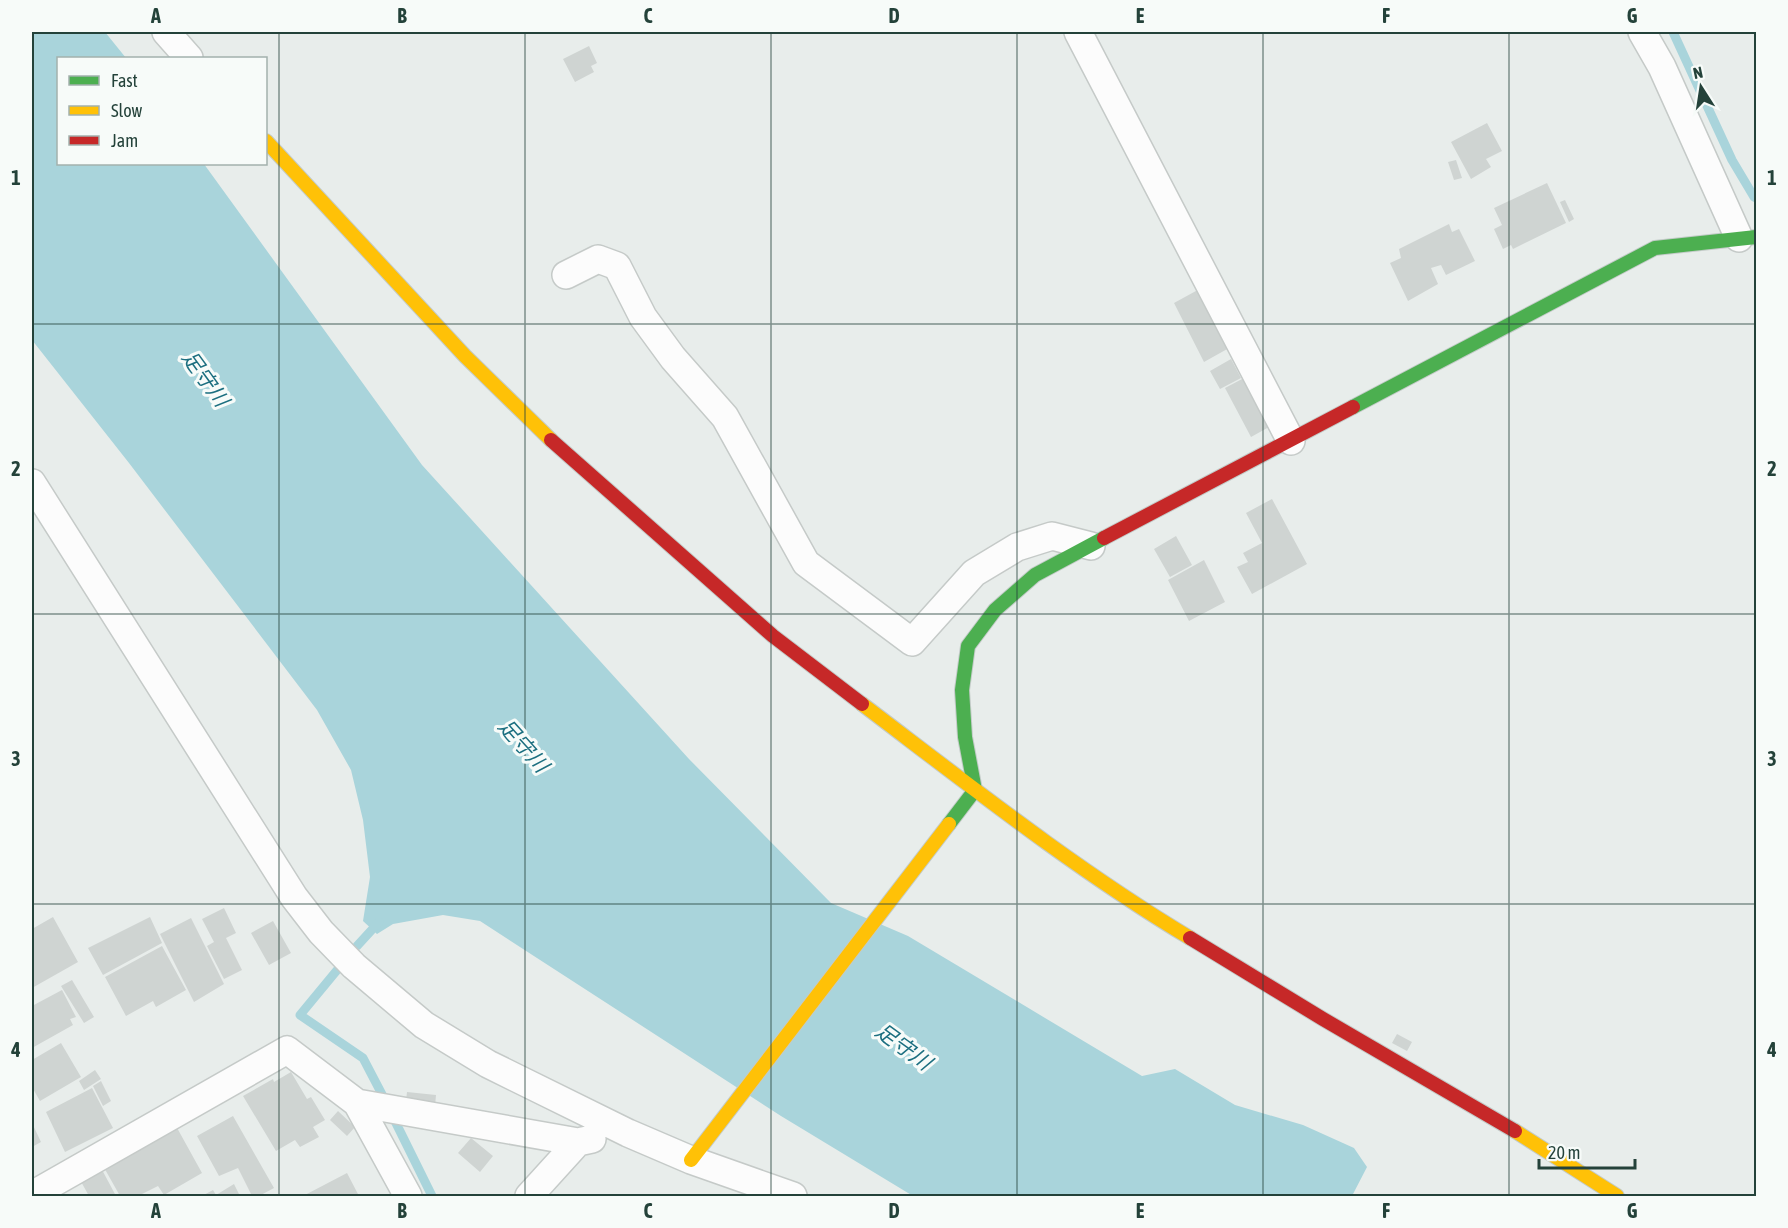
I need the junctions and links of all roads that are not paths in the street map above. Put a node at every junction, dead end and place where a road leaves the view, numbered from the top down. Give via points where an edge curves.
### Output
1 (166, 32) edge
2 (1078, 32) edge
3 (1642, 32) edge
4 (188, 57) edge
5 (267, 142) edge
6 (1748, 237) edge
7 (566, 275) dead end
8 (1291, 441) junction
9 (32, 483) edge
10 (1091, 546) junction
11 (971, 795) junction
12 (377, 1107) junction
13 (628, 1133) junction
14 (578, 1142) junction
15 (697, 1152) junction
16 (32, 1194) edge
17 (408, 1197) edge
18 (528, 1197) edge
19 (793, 1197) edge
20 (1617, 1197) edge

1 - 4 street
2 - 8 street
3 - 6 street
5 - 11 street via 465,356 570,459 773,636
6 - 8 street via 1655,248
7 - 10 street via 598,259 617,266 643,317 725,417 806,563 912,642 974,573 1017,547 1052,536
8 - 10 street
9 - 13 street via 294,897 321,932 354,966 424,1025 488,1064
10 - 11 street via 1035,575 994,610 968,646 962,690
11 - 15 street
11 - 20 street via 1144,911 1543,1147
12 - 14 street
12 - 16 street via 287,1050
12 - 17 street
13 - 14 street
13 - 15 street
14 - 18 street
15 - 19 street

